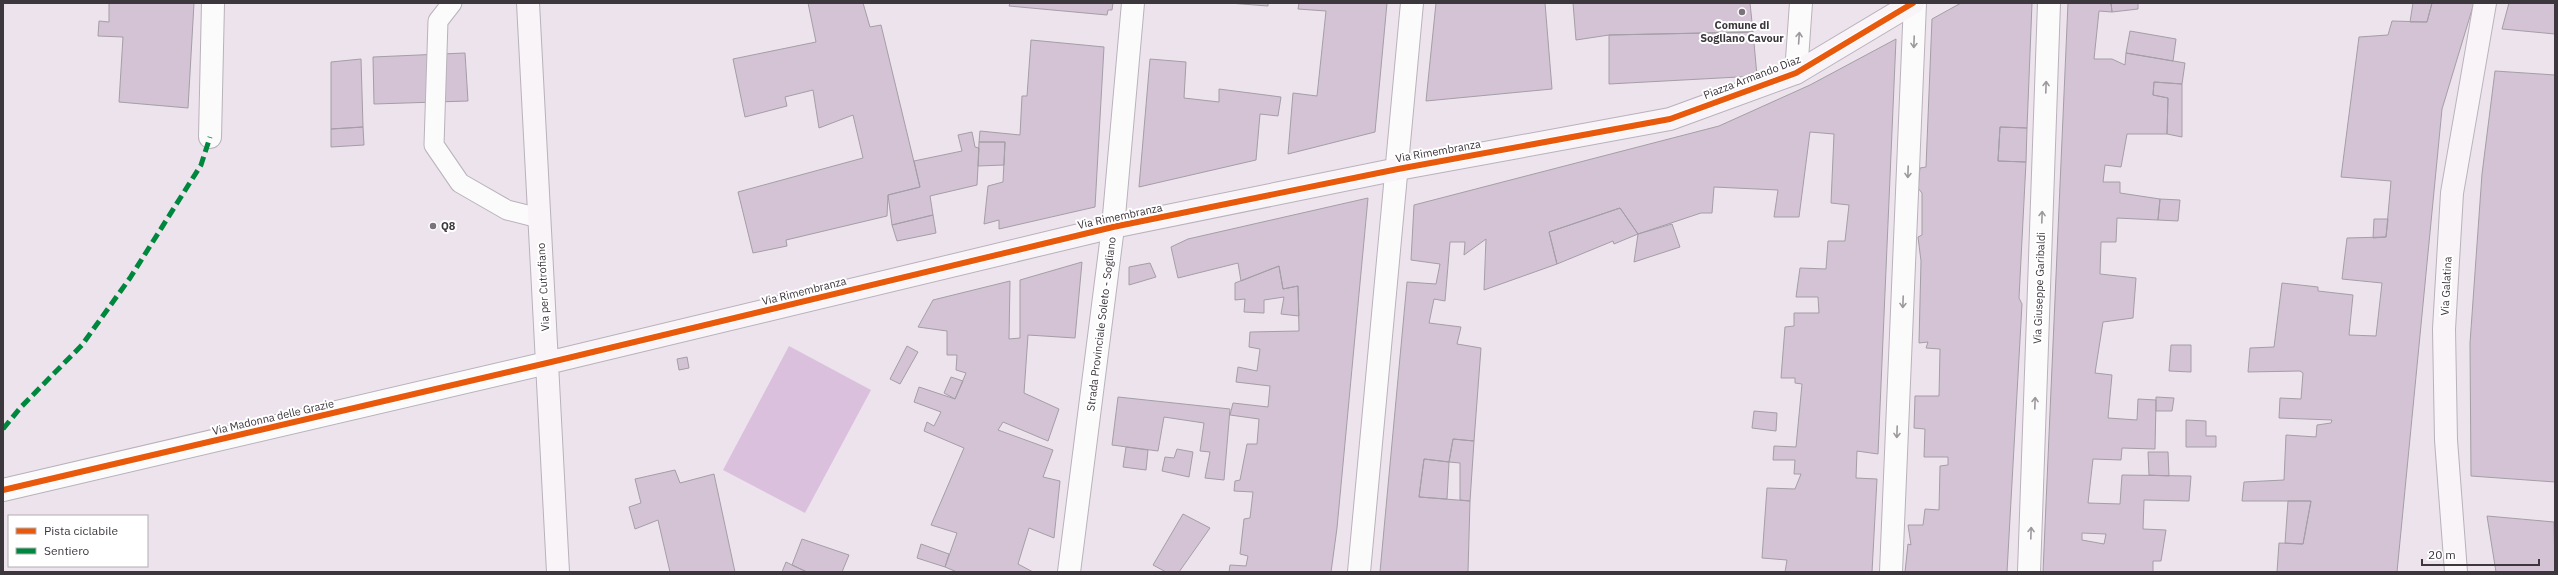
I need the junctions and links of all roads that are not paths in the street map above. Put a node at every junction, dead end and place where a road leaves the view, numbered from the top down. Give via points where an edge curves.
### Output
1 (213, 3) edge
2 (452, 3) edge
3 (528, 3) edge
4 (1133, 3) edge
5 (1412, 3) edge
6 (1801, 3) edge
7 (1914, 3) edge
8 (2049, 3) edge
9 (2485, 3) edge
10 (1796, 73) junction
11 (1701, 108) joint
12 (210, 137) dead end
13 (1398, 169) junction
14 (539, 218) junction
15 (1113, 227) junction
16 (547, 363) junction
17 (3, 490) edge
18 (558, 572) edge
19 (1069, 572) edge
20 (1359, 572) edge
21 (1891, 572) edge
22 (2030, 572) edge
23 (2456, 572) edge

1 - 12 street
2 - 14 lane via 438,21 434,145 460,183 507,210
3 - 14 street, Via per Cutrofiano
4 - 15 street, Strada Provinciale Soleto - Sogliano
5 - 13 street
10 -> 6 street
7 - 10 street, Piazza Armando Diaz
7 -> 21 street
22 -> 8 street, Via Giuseppe Garibaldi
9 - 23 street, Via Galatina via 2452,193 2444,329 2446,440
10 - 11 street, Piazza Armando Diaz
11 - 13 street, Via Rimembranza via 1670,119
13 - 15 street, Via Rimembranza
13 - 20 street
14 - 16 street, Via per Cutrofiano
15 - 16 street, Via Rimembranza
15 - 19 street, Strada Provinciale Soleto - Sogliano
16 - 17 street, Via Madonna delle Grazie
16 - 18 street, Via per Cutrofiano

